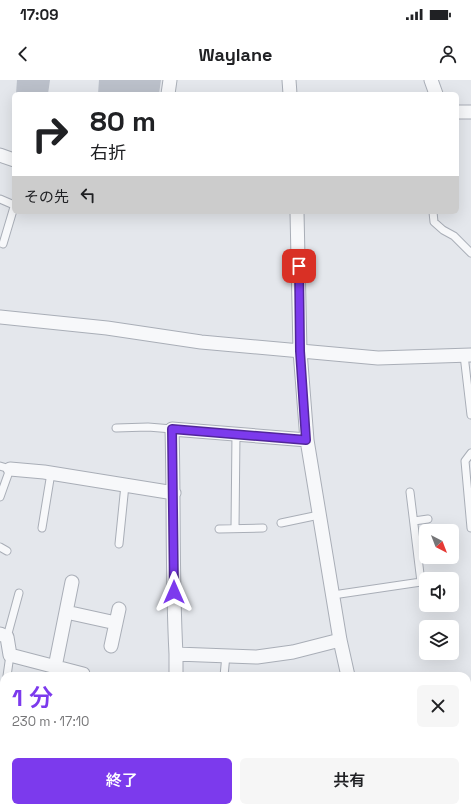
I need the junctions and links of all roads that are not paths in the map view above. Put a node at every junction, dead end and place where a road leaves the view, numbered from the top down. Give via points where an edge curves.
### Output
1 (170, 80) edge
2 (289, 80) edge
3 (431, 80) edge
4 (168, 92) edge
5 (290, 92) edge
6 (435, 92) edge
7 (459, 112) edge
8 (471, 112) edge
9 (0, 155) edge
10 (12, 159) edge
11 (0, 198) edge
12 (12, 205) edge
13 (12, 213) edge
14 (297, 214) edge
15 (433, 214) edge
16 (3, 244) dead end
17 (471, 253) edge
18 (0, 316) edge
19 (300, 351) junction
20 (468, 355) edge
21 (471, 414) edge
22 (116, 428) dead end
23 (172, 429) junction
24 (236, 434) junction
25 (306, 440) junction
26 (471, 453) edge
27 (5, 468) edge
28 (51, 474) junction
29 (125, 485) junction
30 (410, 492) dead end
31 (174, 493) junction
32 (0, 497) edge
33 (319, 515) junction
34 (471, 518) edge
35 (428, 519) dead end
36 (414, 521) junction
37 (281, 523) dead end
38 (42, 528) dead end
39 (236, 528) junction
40 (263, 528) dead end
41 (471, 528) edge
42 (220, 529) dead end
43 (119, 544) dead end
44 (0, 548) edge
45 (7, 551) dead end
46 (72, 582) dead end
47 (19, 593) dead end
48 (333, 595) junction
49 (119, 609) dead end
50 (66, 612) junction
51 (116, 623) junction
52 (3, 635) edge
53 (340, 640) junction
54 (111, 646) dead end
55 (176, 654) junction
56 (10, 655) junction
57 (226, 656) junction
58 (55, 667) junction
59 (8, 672) edge
60 (75, 672) edge
61 (176, 672) edge
62 (224, 672) edge
63 (347, 672) edge

1 - 4 street
2 - 5 street
3 - 6 street
7 - 8 street
9 - 10 street
11 - 12 lane
13 - 16 lane
14 - 19 street
15 - 17 lane via 434,222 454,236
18 - 19 street via 201,342
19 - 20 street via 378,358
19 - 25 street
20 - 21 lane
22 - 23 lane
23 - 24 street
23 - 31 street
24 - 25 street
24 - 39 lane
25 - 33 street
26 - 34 lane via 465,461
27 - 28 street
27 - 32 lane
28 - 29 street
28 - 38 lane
29 - 31 street
29 - 43 lane
30 - 36 lane
31 - 55 street
33 - 37 lane
33 - 48 street
34 - 41 lane
35 - 36 lane
36 - 48 lane via 421,582
39 - 40 lane
39 - 42 lane
44 - 45 lane
46 - 50 street
47 - 52 lane
48 - 53 street
49 - 51 street
50 - 51 street
50 - 58 street
51 - 54 street
52 - 56 street
53 - 57 street via 293,652 256,657
53 - 63 street
55 - 57 street
55 - 61 street
56 - 58 street
56 - 59 lane
57 - 62 lane
58 - 60 street

